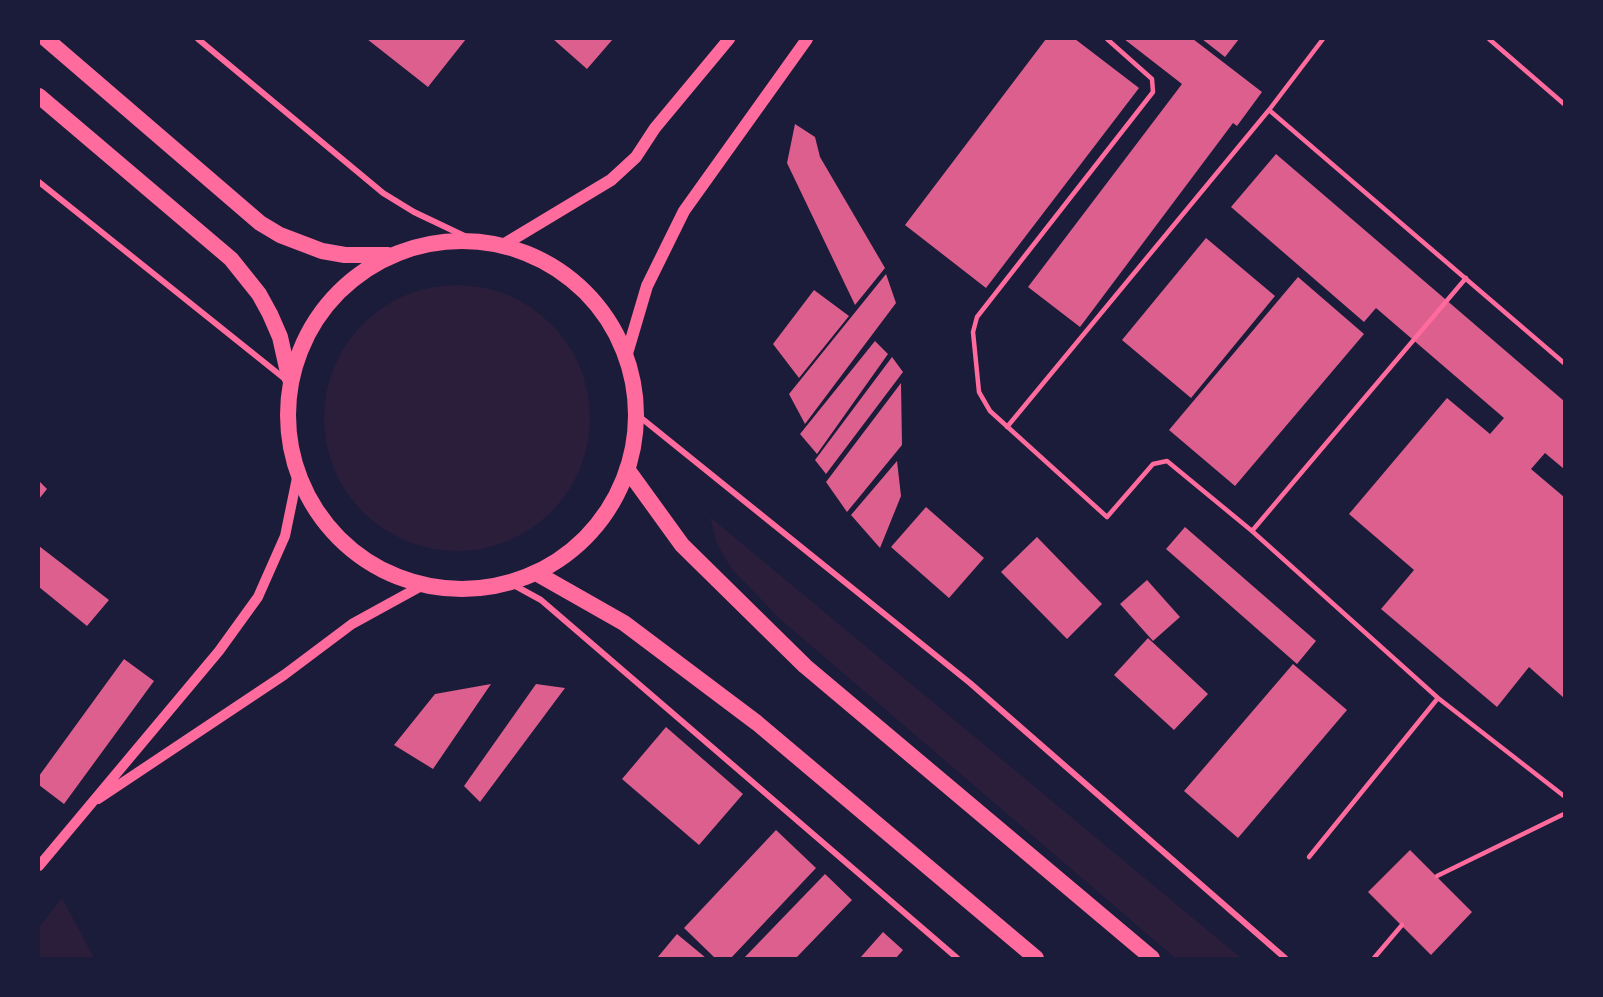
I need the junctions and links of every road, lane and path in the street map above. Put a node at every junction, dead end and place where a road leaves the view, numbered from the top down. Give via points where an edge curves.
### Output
1 (46, 39) edge
2 (198, 39) edge
3 (729, 39) edge
4 (807, 39) edge
5 (1107, 39) edge
6 (1323, 39) edge
7 (1489, 39) edge
8 (39, 96) edge
9 (1564, 105) edge
10 (1269, 110) junction
11 (39, 182) edge
12 (475, 241) junction
13 (503, 245) junction
14 (392, 255) junction
15 (1466, 278) junction
16 (626, 357) junction
17 (1564, 363) edge
18 (290, 382) junction
19 (635, 413) junction
20 (1007, 427) junction
21 (627, 469) junction
22 (298, 473) junction
23 (1252, 531) junction
24 (536, 573) junction
25 (510, 583) junction
26 (423, 585) junction
27 (1438, 698) junction
28 (1564, 796) edge
29 (87, 805) junction
30 (1564, 814) edge
31 (1310, 857) dead end
32 (39, 866) edge
33 (1437, 876) dead end
34 (1402, 925) dead end
35 (957, 958) edge
36 (1036, 958) edge
37 (1152, 958) edge
38 (1285, 958) edge
39 (1374, 958) edge

1 - 14 highway via 261,223 280,235 345,255
2 - 12 street via 383,193
3 - 13 main road via 655,128 636,157 611,180
4 - 16 main road via 684,211 647,286
5 - 20 lane via 1152,79 1153,92 977,317 974,358 980,392 990,411
6 - 10 lane
7 - 9 lane
8 - 18 highway via 246,276 280,337
10 - 15 lane
10 - 20 lane
11 - 18 street
12 - 13 highway
12 - 14 highway via 447,241
13 - 16 highway via 556,268 579,286 604,315
14 - 18 highway via 359,275 324,308 309,332
15 - 17 lane
15 - 23 lane
16 - 19 highway
18 - 22 highway via 291,445
19 - 21 highway
19 - 38 street via 970,683
20 - 23 lane via 1107,517 1153,464 1167,462
21 - 24 highway via 601,520 568,553
21 - 37 highway via 682,545 805,666
22 - 26 highway via 321,516 347,546 378,567
22 - 29 street via 285,536 258,597 219,651
23 - 27 lane
24 - 25 highway
24 - 36 highway via 624,623 757,723
25 - 26 highway via 462,589
25 - 35 street via 541,600
26 - 29 street via 352,624 284,675
27 - 28 lane
27 - 31 lane
29 - 32 street
30 - 33 lane
34 - 39 lane

